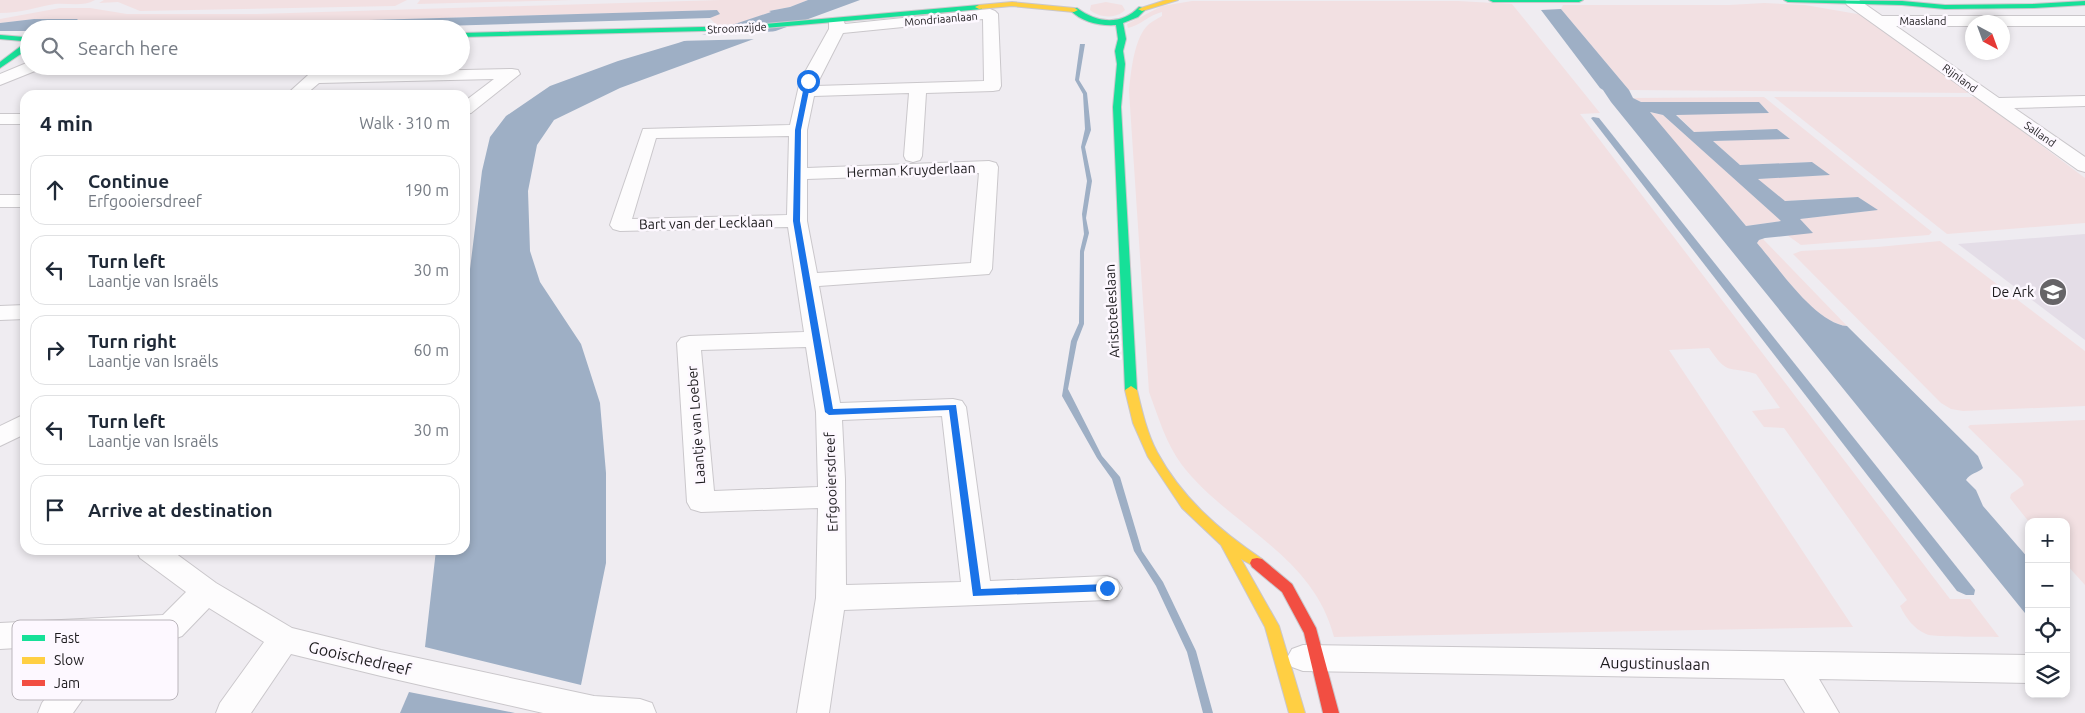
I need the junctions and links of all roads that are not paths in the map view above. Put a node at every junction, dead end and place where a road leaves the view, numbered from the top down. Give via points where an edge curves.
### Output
1 (1042, 0) edge
2 (1050, 0) edge
3 (1174, 0) edge
4 (1493, 0) edge
5 (1579, 0) edge
6 (1788, 0) edge
7 (1916, 0) edge
8 (1138, 2) edge
9 (1852, 2) junction
10 (1902, 3) junction
11 (1977, 3) edge
12 (2085, 3) edge
13 (1012, 4) junction
14 (1077, 4) edge
15 (1881, 21) junction
16 (1118, 22) junction
17 (2085, 22) edge
18 (837, 25) junction
19 (1104, 31) junction
20 (470, 35) edge
21 (0, 37) edge
22 (20, 39) edge
23 (1119, 51) junction
24 (20, 55) edge
25 (20, 66) edge
26 (1, 67) edge
27 (318, 75) edge
28 (463, 75) edge
29 (470, 75) edge
30 (315, 78) junction
31 (918, 88) junction
32 (301, 90) edge
33 (806, 91) junction
34 (2085, 101) edge
35 (1995, 103) junction
36 (470, 105) edge
37 (20, 119) edge
38 (0, 120) edge
39 (798, 130) junction
40 (914, 156) dead end
41 (2085, 166) edge
42 (797, 174) junction
43 (0, 201) edge
44 (20, 201) edge
45 (797, 221) junction
46 (808, 280) junction
47 (0, 312) edge
48 (20, 312) edge
49 (816, 339) junction
50 (829, 412) junction
51 (20, 425) edge
52 (0, 438) edge
53 (832, 497) junction
54 (1224, 540) junction
55 (157, 555) edge
56 (1107, 588) dead end
57 (206, 591) junction
58 (977, 593) junction
59 (831, 598) junction
60 (178, 620) edge
61 (284, 639) junction
62 (1282, 658) junction
63 (1316, 658) junction
64 (1792, 665) junction
65 (2025, 669) edge
66 (63, 700) edge
67 (54, 713) edge
68 (232, 713) edge
69 (640, 713) edge
70 (813, 713) edge
71 (1297, 713) edge
72 (1331, 713) edge
73 (1823, 713) edge

1 - 13 street, Stroomzijde
2 - 14 street
3 - 8 street
4 - 5 street
6 - 9 street
7 - 10 street
8 - 16 street via 1136,17
9 - 10 street
9 - 15 street, Rijnland
10 - 11 street via 1945,7
11 - 12 street via 2034,6
13 - 14 street, Stroomzijde
13 - 18 street, Stroomzijde
14 - 19 street via 1080,16
15 - 17 street, Maasland
15 - 35 street, Rijnland
16 - 19 street
16 - 23 street, Aristoteleslaan via 1122,39
18 - 20 street, Stroomzijde via 806,23 701,30
18 - 31 street, Mondriaanlaan via 990,14 993,86
18 - 33 street, Erfgooiersdreef
19 - 23 street
21 - 22 street
23 - 54 street, Aristoteleslaan via 1117,107 1132,399 1152,454 1187,505
24 - 26 street
25 - 26 street
27 - 30 street
28 - 30 street
29 - 36 street via 512,74
30 - 32 street
31 - 33 street, Mondriaanlaan
31 - 40 street
33 - 39 street, Erfgooiersdreef
34 - 35 street
35 - 41 street, Salland
37 - 38 street
39 - 42 street, Erfgooiersdreef
39 - 45 street, Bart van der Lecklaan via 649,133 620,225
42 - 45 street, Erfgooiersdreef
42 - 46 street, Herman Kruyderlaan via 988,166 981,269
43 - 44 street
45 - 46 street, Erfgooiersdreef
46 - 49 street, Erfgooiersdreef
47 - 48 street
49 - 50 street, Erfgooiersdreef
49 - 53 street, Laantje van Loeber via 689,343 701,502
50 - 53 street, Erfgooiersdreef
50 - 58 street via 953,407
51 - 52 street
53 - 59 street, Erfgooiersdreef
54 - 62 street, Aristoteleslaan via 1272,626
54 - 63 street, Aristoteleslaan via 1287,588 1311,632
55 - 57 street, Gooischedreef
56 - 58 street
57 - 60 street
57 - 61 street, Gooischedreef
58 - 59 street
59 - 70 street, Erfgooiersdreef
61 - 68 street
61 - 69 street, Gooischedreef via 594,710
62 - 63 street, Augustinuslaan
62 - 71 street, Aristoteleslaan
63 - 64 street, Augustinuslaan
63 - 72 street, Aristoteleslaan
64 - 65 street, Augustinuslaan
64 - 73 street
66 - 67 street

